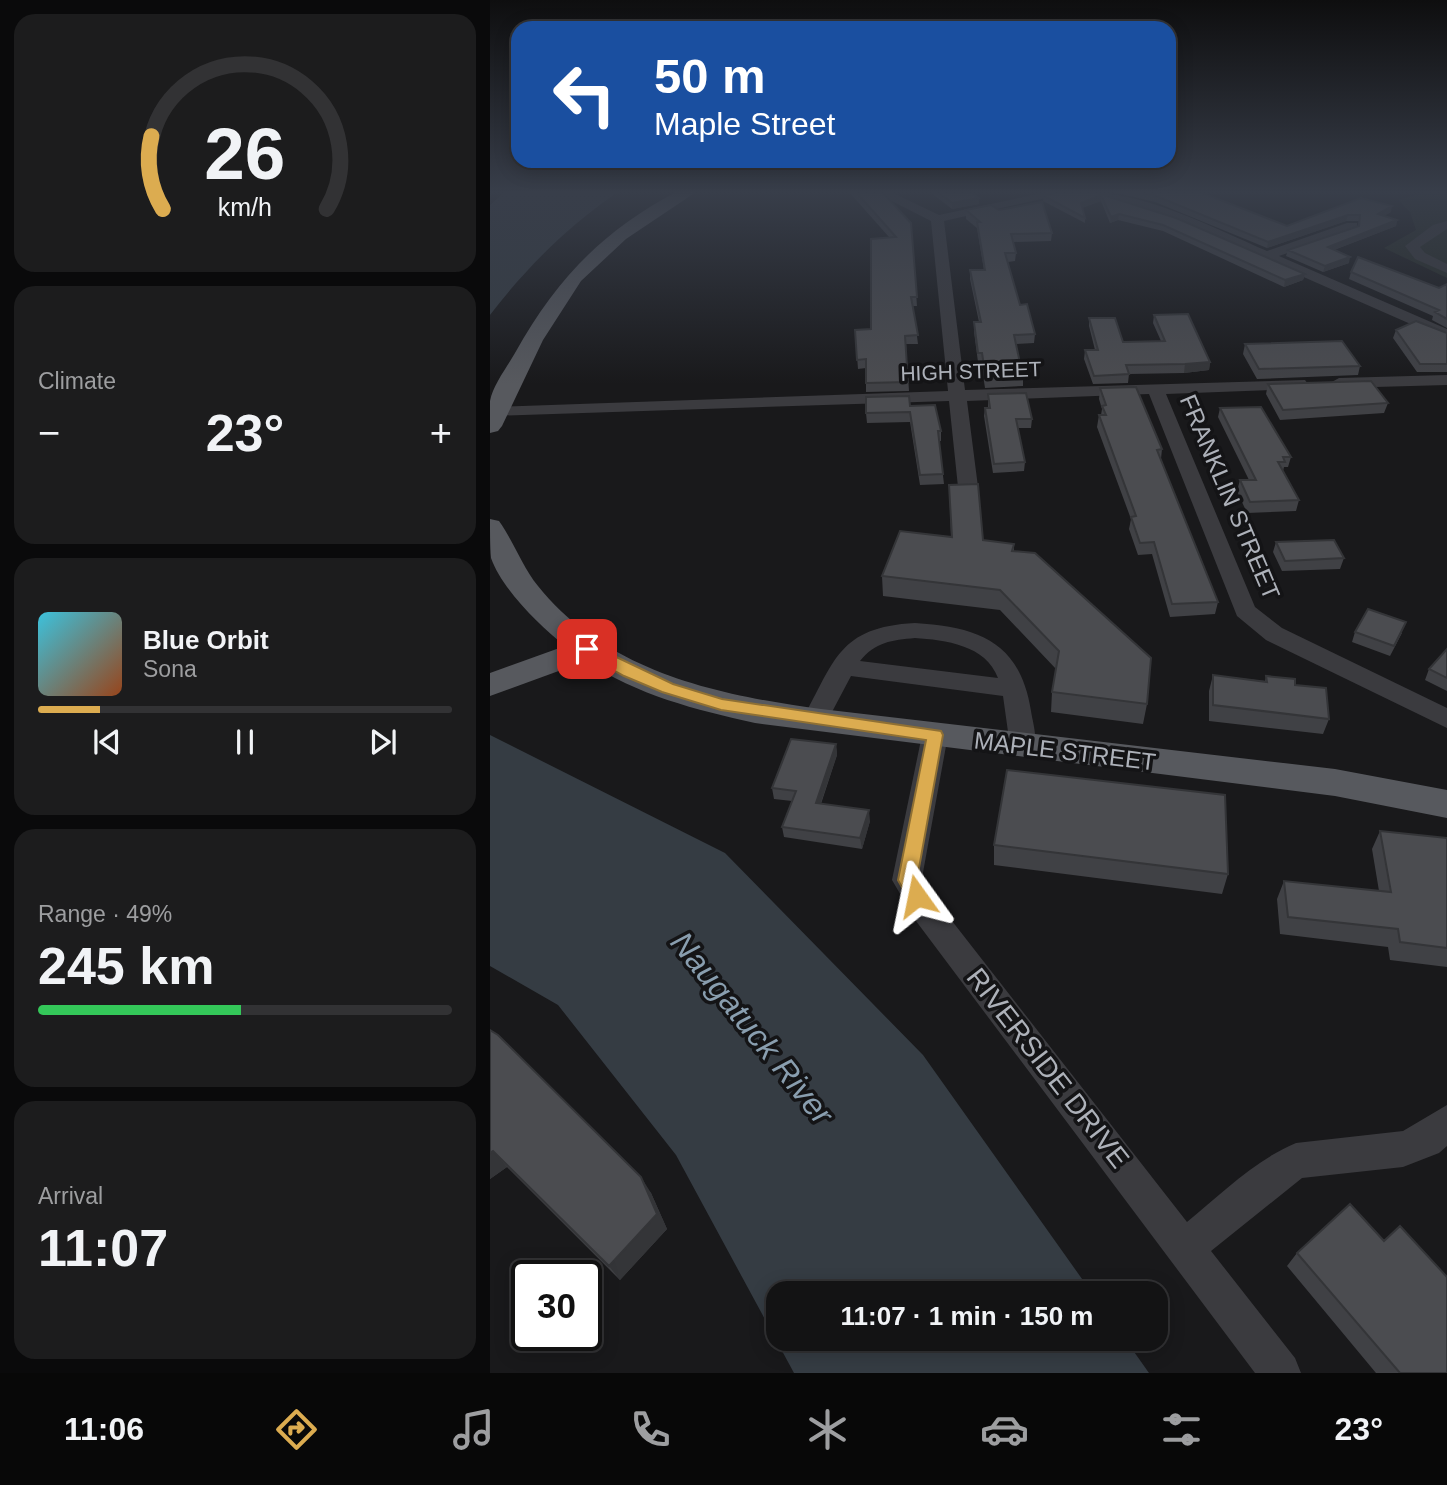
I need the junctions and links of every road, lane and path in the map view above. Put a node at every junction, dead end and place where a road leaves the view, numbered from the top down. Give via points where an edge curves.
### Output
1 (597, 256) edge
2 (941, 256) edge
3 (1266, 256) edge
4 (1420, 256) edge
5 (1447, 269) edge
6 (1447, 335) edge
7 (1447, 380) edge
8 (1155, 388) junction
9 (958, 394) junction
10 (493, 419) edge
11 (968, 487) edge
12 (490, 527) edge
13 (587, 649) junction
14 (845, 667) junction
15 (490, 685) edge
16 (1012, 688) junction
17 (1447, 719) edge
18 (815, 720) junction
19 (935, 735) junction
20 (1023, 746) junction
21 (1447, 804) edge
22 (1447, 1123) edge
23 (1186, 1247) junction
24 (1280, 1373) edge

1 - 10 main road via 563,292
2 - 9 street
3 - 6 street
4 - 5 street
7 - 8 street, HIGH STREET
8 - 9 street, HIGH STREET
8 - 17 street, FRANKLIN STREET via 1240,603 1252,618 1274,635
9 - 10 street, HIGH STREET
9 - 11 street
12 - 13 main road via 508,565 545,614
13 - 15 main road
13 - 18 main road, MAPLE STREET via 668,688 721,705
14 - 16 street
14 - 16 street via 862,643 878,634 917,630 966,639 990,651 1002,662
14 - 18 street
16 - 20 street
18 - 19 main road, MAPLE STREET
19 - 20 main road, MAPLE STREET
19 - 23 street, RIVERSIDE DRIVE via 907,880
20 - 21 main road, MAPLE STREET via 1356,785
22 - 23 street via 1426,1140 1403,1149 1296,1161
23 - 24 street, RIVERSIDE DRIVE

